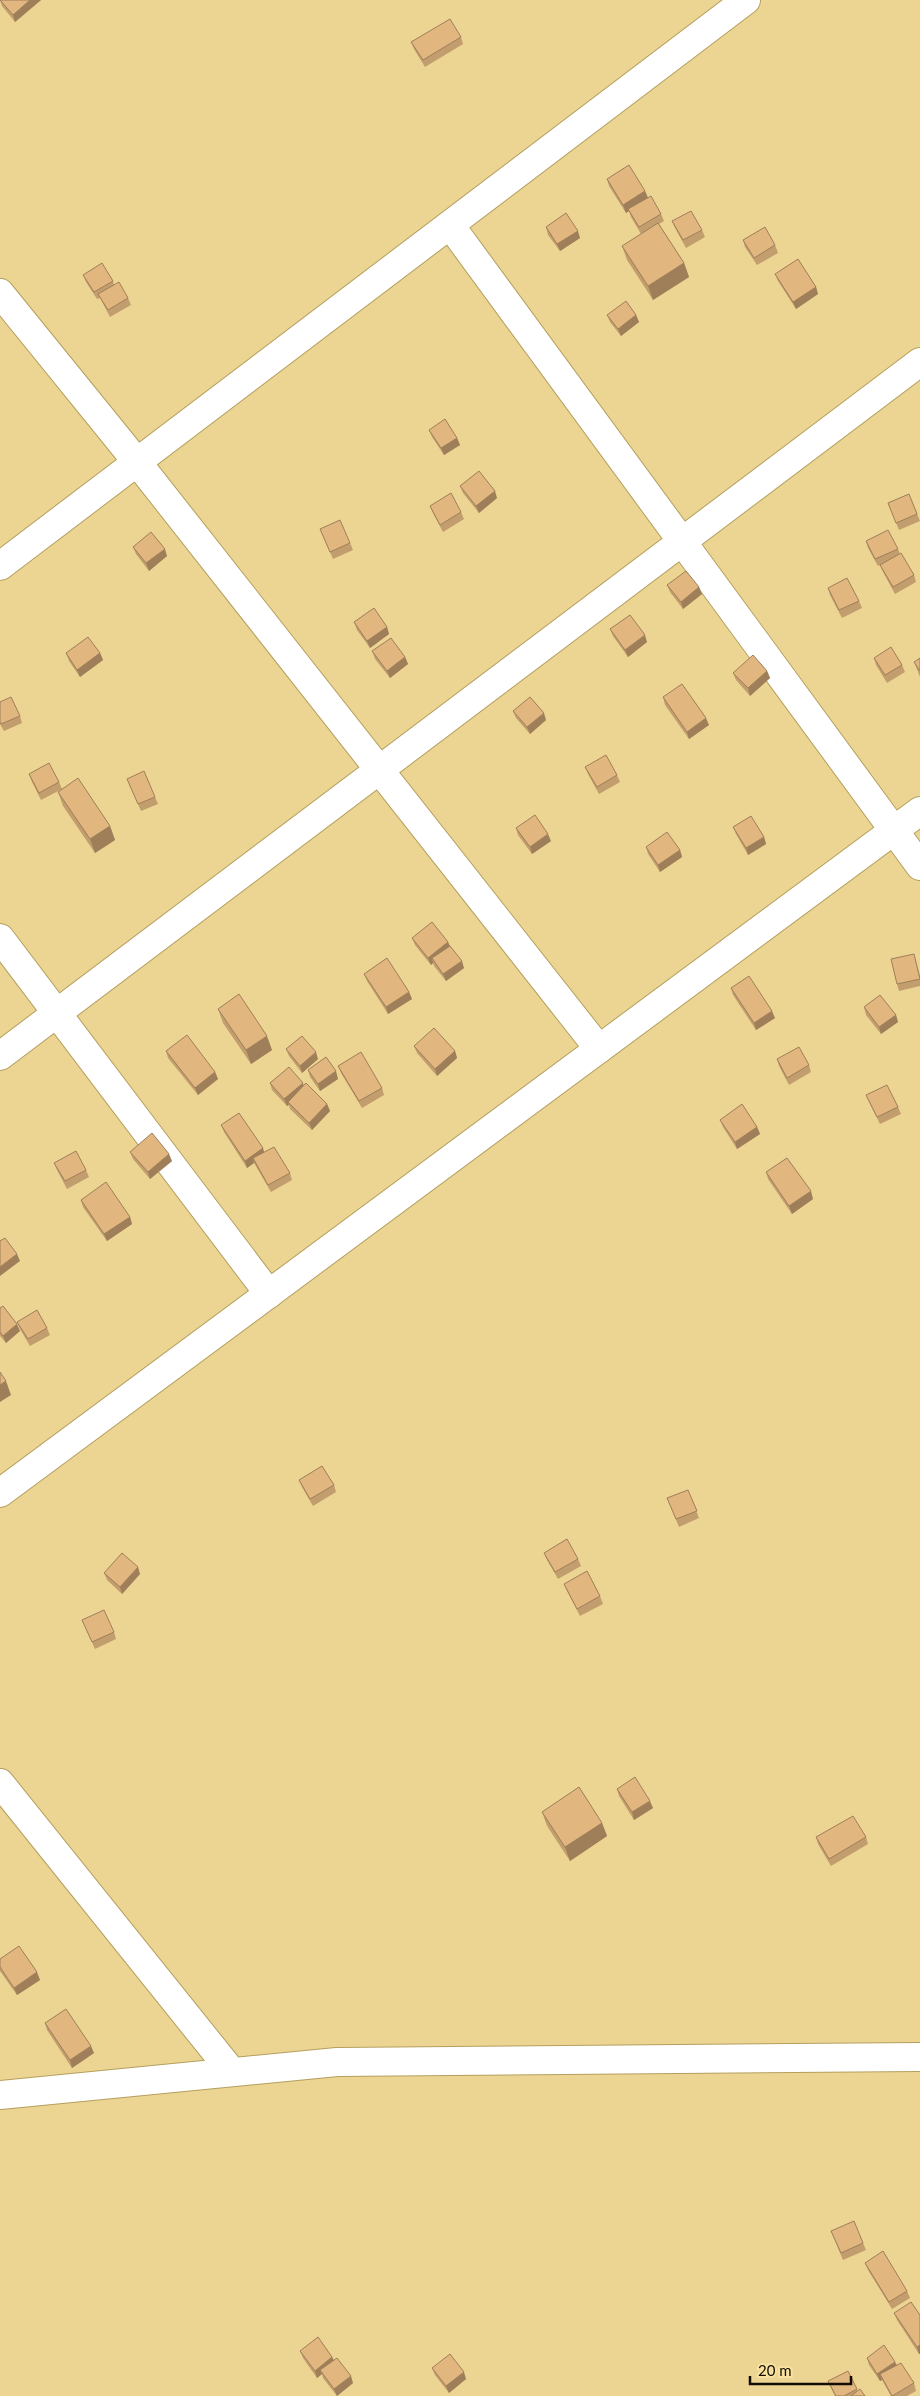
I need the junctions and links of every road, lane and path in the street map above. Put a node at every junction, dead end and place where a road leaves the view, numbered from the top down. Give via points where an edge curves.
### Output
1 (746, 0) edge
2 (450, 224) junction
3 (0, 294) edge
4 (920, 362) edge
5 (137, 462) junction
6 (682, 541) junction
7 (0, 566) edge
8 (380, 770) junction
9 (920, 812) edge
10 (894, 830) junction
11 (920, 866) edge
12 (0, 938) edge
13 (57, 1013) junction
14 (599, 1049) junction
15 (0, 1056) edge
16 (269, 1294) junction
17 (0, 1493) edge
18 (0, 1783) edge
19 (920, 2057) edge
20 (232, 2072) junction
21 (0, 2095) edge

1 - 2 street
2 - 5 street
2 - 6 street
3 - 5 street
4 - 6 street
5 - 7 street
5 - 8 street
6 - 8 street
6 - 10 street
8 - 13 street
8 - 14 street
9 - 10 street
10 - 11 street
10 - 14 street
12 - 13 street
13 - 15 street
13 - 16 street
14 - 16 street
16 - 17 street
18 - 20 street
19 - 20 street via 336,2062
20 - 21 street

